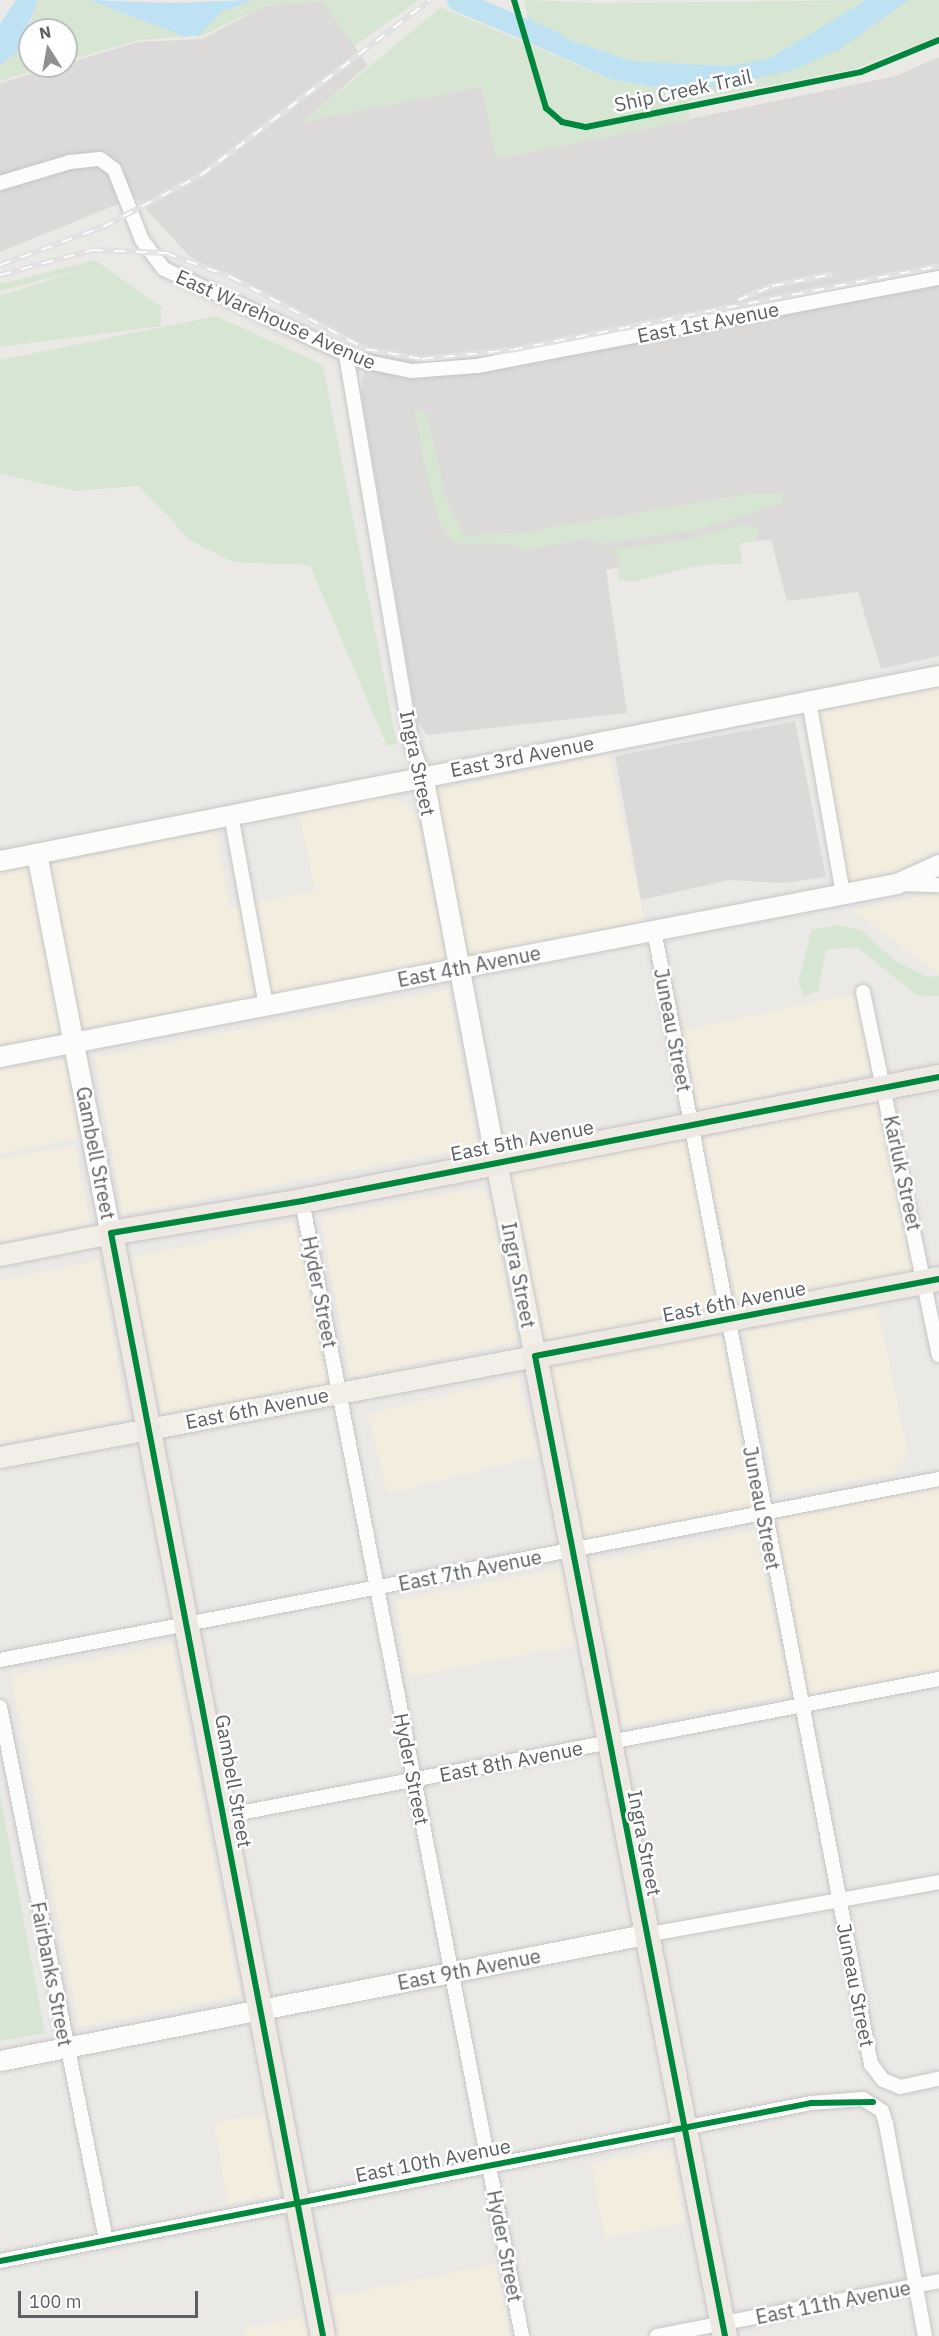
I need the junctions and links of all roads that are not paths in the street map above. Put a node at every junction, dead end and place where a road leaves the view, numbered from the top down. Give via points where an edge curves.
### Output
1 (0, 183) edge
2 (939, 278) edge
3 (346, 355) junction
4 (477, 366) joint
5 (939, 676) edge
6 (810, 701) junction
7 (423, 775) junction
8 (374, 785) junction
9 (231, 815) junction
10 (429, 818) junction
11 (38, 854) junction
12 (0, 861) edge
13 (939, 865) edge
14 (897, 884) junction
15 (939, 885) edge
16 (843, 894) junction
17 (654, 930) junction
18 (459, 967) junction
19 (863, 992) dead end
20 (266, 1005) junction
21 (75, 1042) junction
22 (0, 1057) edge
23 (939, 1077) edge
24 (884, 1088) junction
25 (691, 1124) junction
26 (496, 1162) junction
27 (302, 1202) junction
28 (111, 1233) junction
29 (0, 1255) edge
30 (933, 1281) edge
31 (727, 1318) junction
32 (939, 1355) edge
33 (535, 1356) junction
34 (339, 1393) junction
35 (150, 1428) junction
36 (0, 1457) edge
37 (939, 1479) edge
38 (763, 1513) junction
39 (574, 1550) junction
40 (377, 1588) junction
41 (188, 1624) junction
42 (0, 1660) edge
43 (939, 1678) edge
44 (802, 1705) junction
45 (0, 1707) edge
46 (608, 1742) junction
47 (414, 1780) junction
48 (224, 1816) junction
49 (939, 1882) edge
50 (840, 1901) junction
51 (645, 1935) junction
52 (452, 1972) junction
53 (259, 2010) junction
54 (65, 2046) junction
55 (0, 2061) edge
56 (939, 2079) edge
57 (683, 2128) junction
58 (489, 2166) junction
59 (296, 2204) junction
60 (106, 2241) junction
61 (0, 2261) edge
62 (939, 2282) edge
63 (915, 2286) junction
64 (723, 2330) edge
65 (323, 2336) edge
66 (522, 2336) edge
67 (657, 2336) edge
68 (925, 2336) edge

1 - 3 street, East Warehouse Avenue via 70,162 100,159 114,169 135,228 164,269
2 - 4 street, East 1st Avenue
3 - 4 street, East Warehouse Avenue via 411,371
3 - 7 street, Ingra Street via 412,745
5 - 6 main road, East 3rd Avenue
6 - 7 main road, East 3rd Avenue
6 - 16 street
7 - 8 main road, East 3rd Avenue
7 - 10 main road, Ingra Street
8 - 9 main road, East 3rd Avenue
8 - 10 main road via 416,791
9 - 11 main road, East 3rd Avenue
9 - 20 street
10 - 18 main road, Ingra Street
11 - 12 main road, East 3rd Avenue
11 - 21 main road, Gambell Street
13 - 14 main road
14 - 15 street, East 4th Avenue
14 - 16 main road, East 4th Avenue
16 - 17 main road, East 4th Avenue
17 - 18 main road, East 4th Avenue
17 - 25 street, Juneau Street
18 - 20 main road, East 4th Avenue
18 - 26 main road, Ingra Street
19 - 24 street, Karluk Street
20 - 21 main road, East 4th Avenue
21 - 22 main road, East 4th Avenue
21 - 28 main road, Gambell Street
23 - 24 highway, East 5th Avenue
24 - 25 highway, East 5th Avenue
24 - 30 street, Karluk Street
25 - 26 highway, East 5th Avenue
25 - 31 street, Juneau Street
26 - 27 highway, East 5th Avenue
26 - 33 main road, Ingra Street
27 - 28 highway, East 5th Avenue
27 - 34 street, Hyder Street
28 - 29 main road, East 5th Avenue
28 - 35 highway, Gambell Street
30 - 31 highway, East 6th Avenue
30 - 32 street, Karluk Street
31 - 33 highway, East 6th Avenue
31 - 38 street, Juneau Street
33 - 34 main road, East 6th Avenue
33 - 39 highway, Ingra Street
34 - 35 main road, East 6th Avenue
34 - 40 street, Hyder Street
35 - 36 main road, East 6th Avenue
35 - 41 highway, Gambell Street
37 - 38 street, East 7th Avenue
38 - 39 street, East 7th Avenue
38 - 44 street, Juneau Street
39 - 40 street, East 7th Avenue
39 - 46 highway, Ingra Street
40 - 41 street, East 7th Avenue
40 - 47 street, Hyder Street
41 - 42 street, East 7th Avenue
41 - 48 highway, Gambell Street
43 - 44 street, East 8th Avenue
44 - 46 street, East 8th Avenue
44 - 50 street, Juneau Street
45 - 54 street, Fairbanks Street
46 - 47 street, East 8th Avenue
46 - 51 highway, Ingra Street
47 - 48 street, East 8th Avenue
47 - 52 street, Hyder Street
48 - 53 highway, Gambell Street
49 - 50 street, East 9th Avenue
50 - 51 street, East 9th Avenue
50 - 56 street, Juneau Street via 871,2064 883,2080 900,2087
51 - 52 main road, East 9th Avenue
51 - 57 highway, Ingra Street
52 - 53 main road, East 9th Avenue
52 - 58 street, Hyder Street
53 - 54 main road, East 9th Avenue
53 - 59 highway, Gambell Street
54 - 55 main road, East 9th Avenue
54 - 60 street, Fairbanks Street
57 - 58 street, East 10th Avenue
57 - 63 street, East 10th Avenue via 832,2100 873,2102 886,2124
57 - 64 highway, Ingra Street
58 - 59 street, East 10th Avenue
58 - 66 street, Hyder Street
59 - 60 street, East 10th Avenue
59 - 65 highway, Gambell Street
60 - 61 street, East 10th Avenue
62 - 63 street, East 11th Avenue
63 - 64 street, East 11th Avenue
63 - 68 street
64 - 67 street, East 11th Avenue

